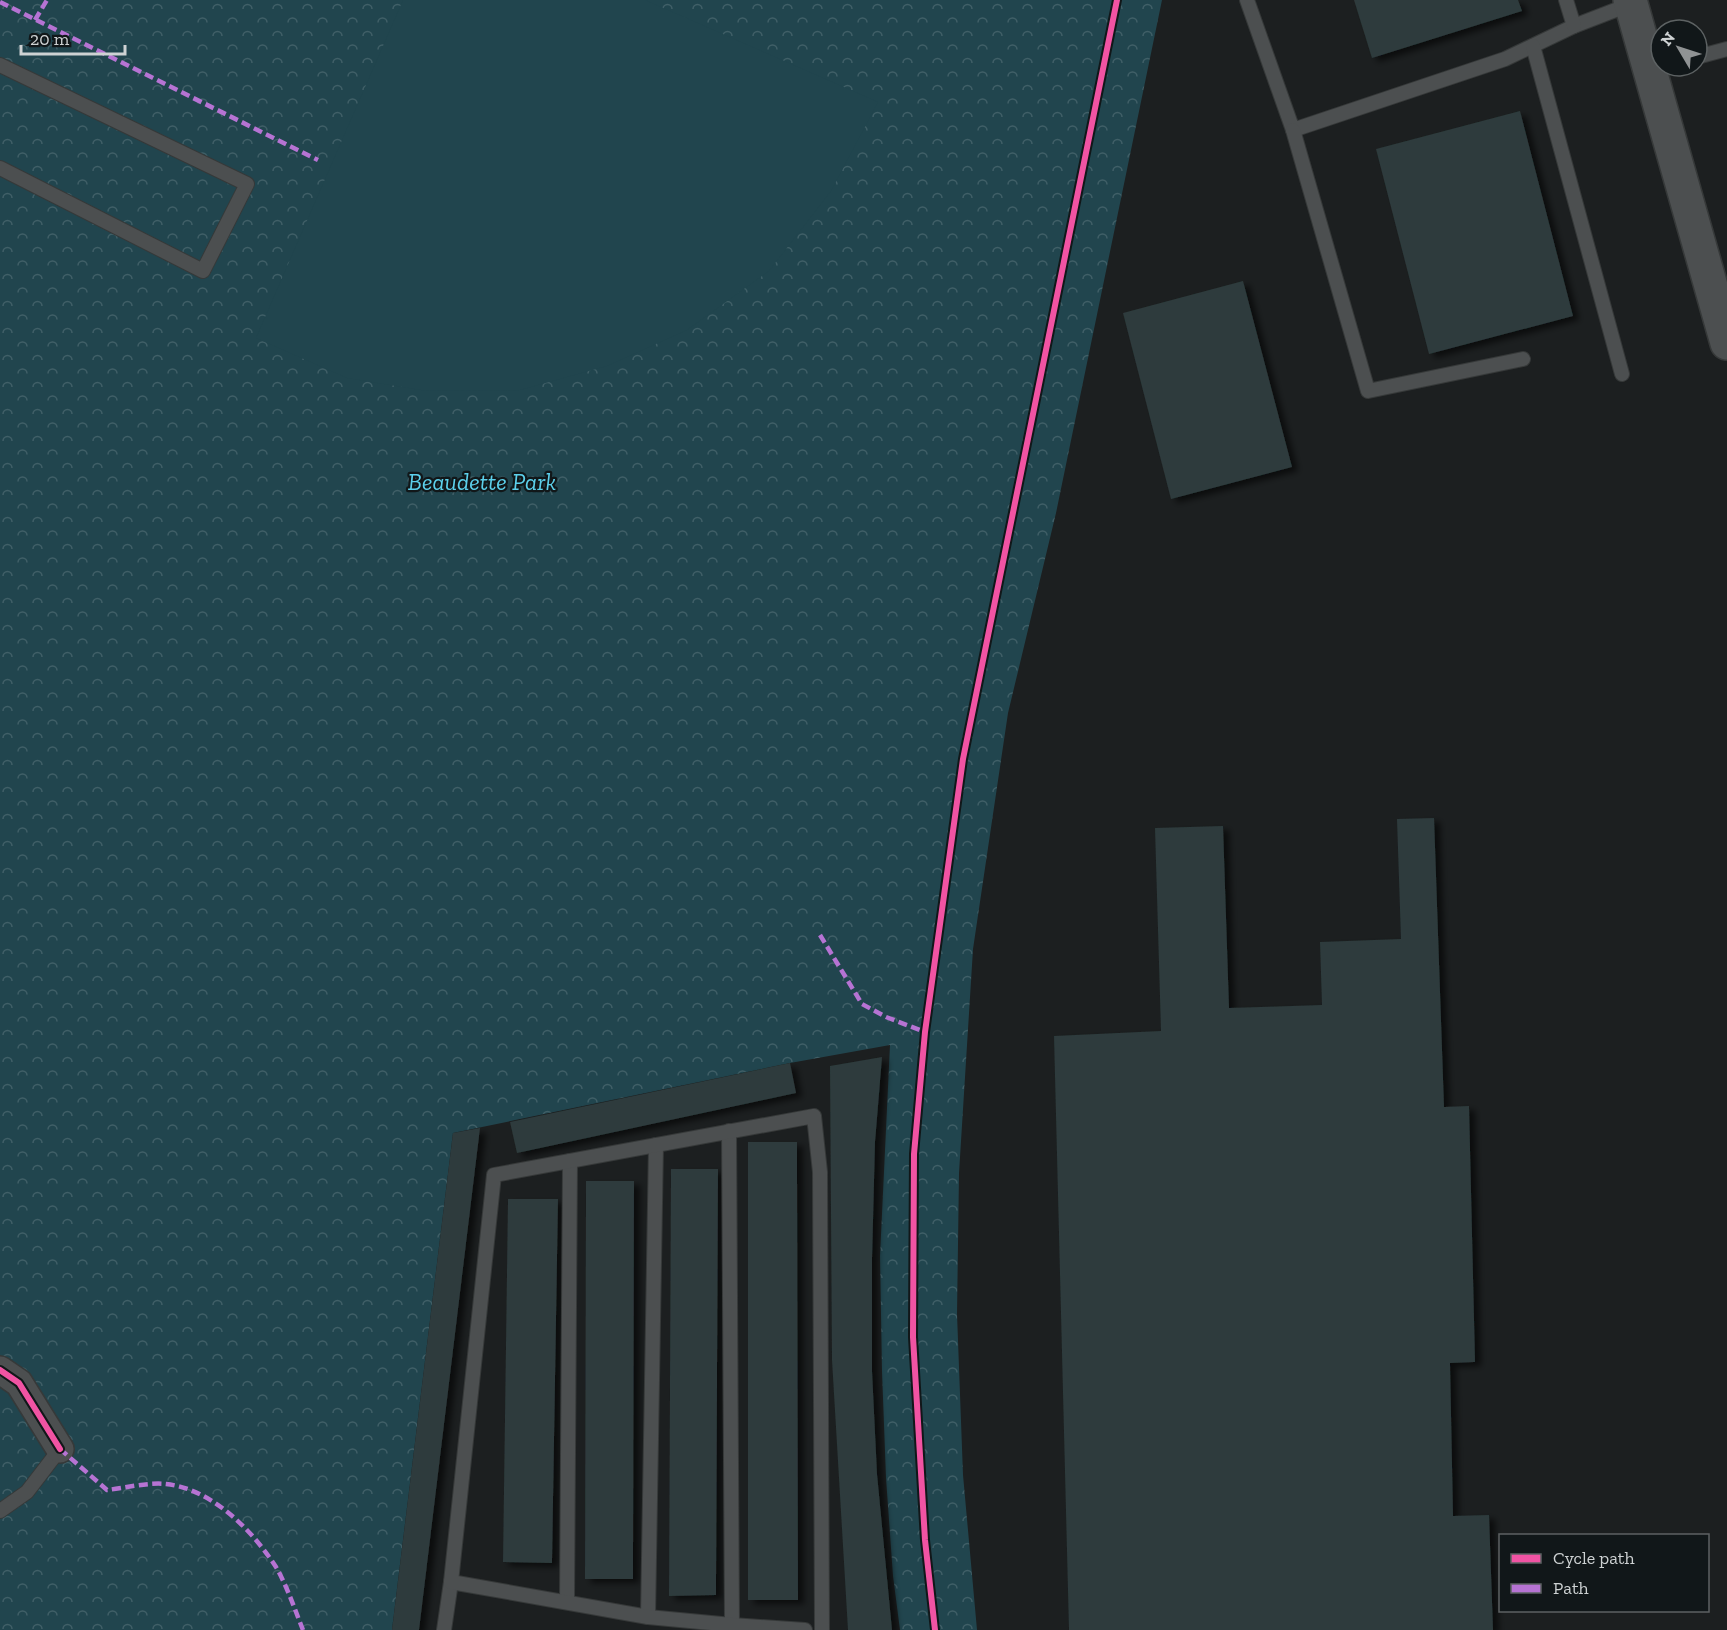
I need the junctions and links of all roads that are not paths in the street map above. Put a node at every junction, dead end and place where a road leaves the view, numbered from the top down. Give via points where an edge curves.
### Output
1 (1247, 0) edge
2 (1566, 0) edge
3 (1630, 2) edge
4 (1574, 26) junction
5 (1533, 46) junction
6 (1727, 49) edge
7 (1649, 51) edge
8 (1709, 54) edge
9 (0, 65) edge
10 (1658, 78) edge
11 (1293, 130) junction
12 (0, 168) edge
13 (1727, 343) edge
14 (1523, 359) dead end
15 (1622, 374) dead end
16 (729, 1131) junction
17 (656, 1145) junction
18 (570, 1161) junction
19 (0, 1370) edge
20 (60, 1449) joint
21 (0, 1511) edge
22 (451, 1582) junction
23 (567, 1602) junction
24 (648, 1617) junction
25 (732, 1625) junction
26 (703, 1626) edge
27 (444, 1630) edge
28 (805, 1630) edge
29 (822, 1630) edge

1 - 11 lane
2 - 4 lane
3 - 4 lane
3 - 7 main road
4 - 5 lane
5 - 11 lane
5 - 15 lane
6 - 8 lane
9 - 12 lane via 247,184 203,271
10 - 13 main road
11 - 14 lane via 1368,391
16 - 17 lane
16 - 25 lane
16 - 29 lane via 814,1116 820,1172
17 - 18 lane
17 - 24 lane
18 - 22 lane via 494,1175
18 - 23 lane
19 - 20 street via 19,1383
20 - 21 lane via 27,1492
22 - 23 lane
22 - 27 lane
23 - 24 lane
24 - 26 lane
25 - 26 lane
25 - 28 lane

